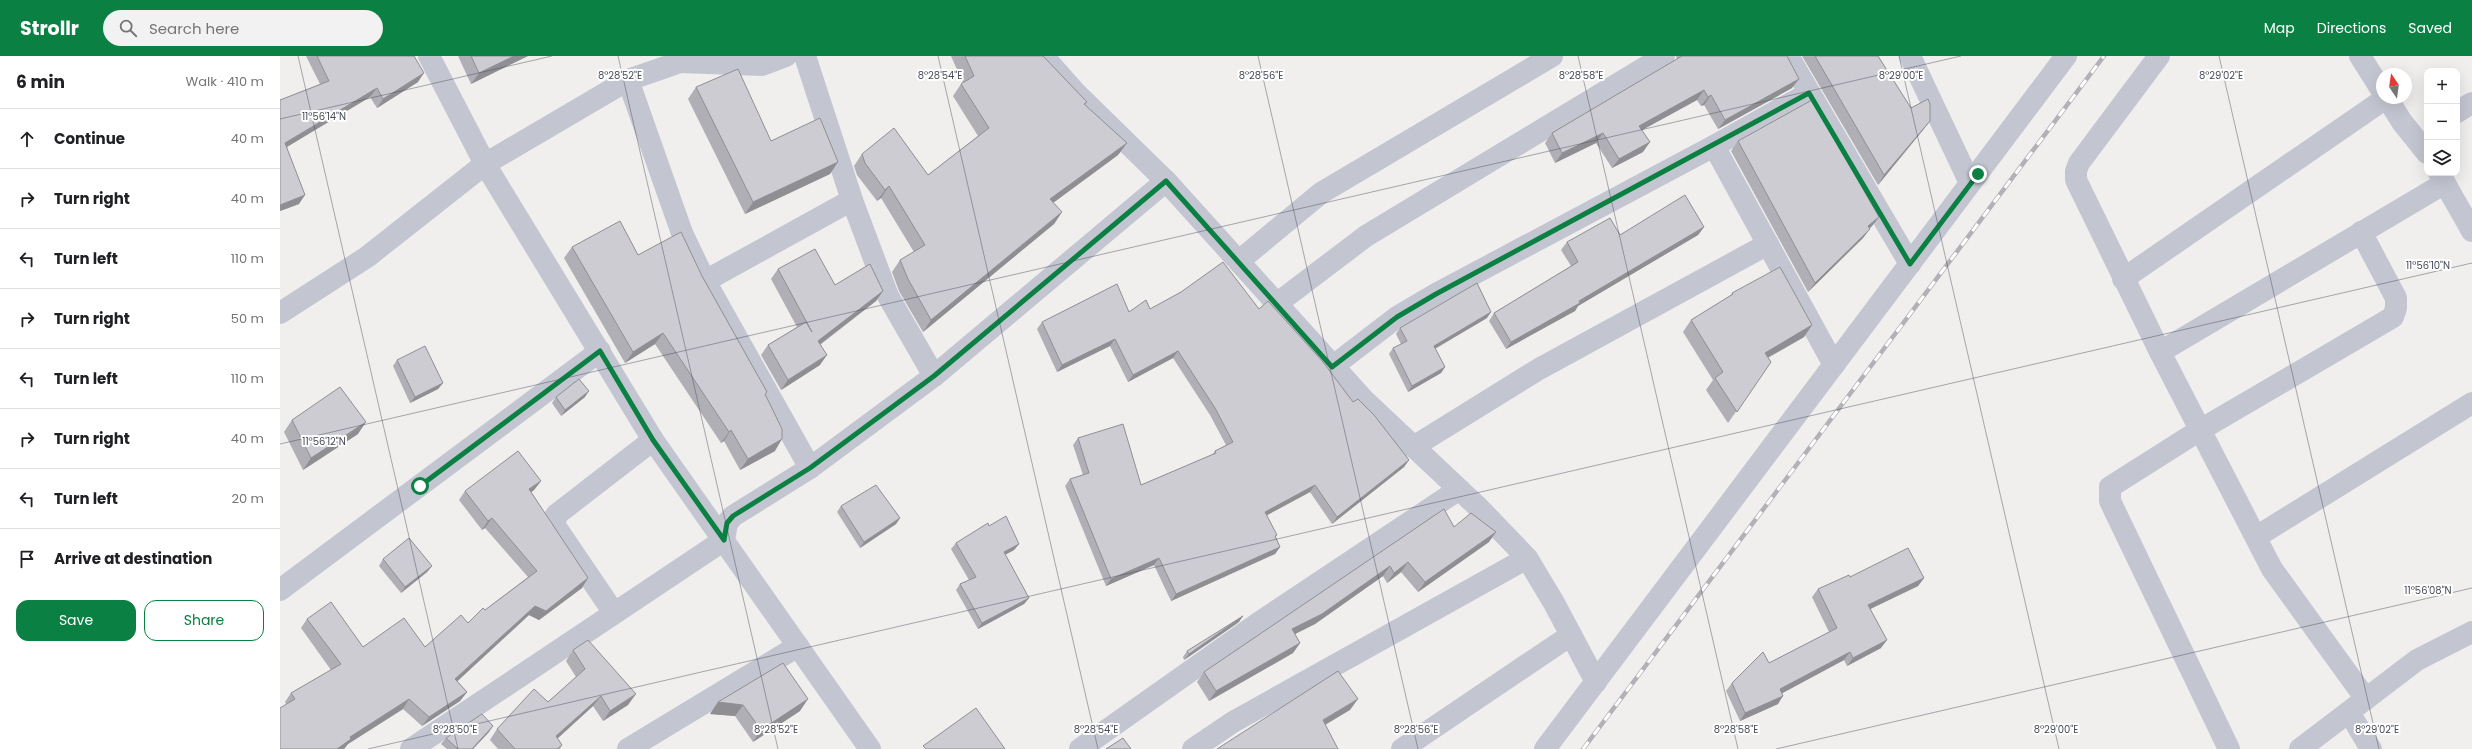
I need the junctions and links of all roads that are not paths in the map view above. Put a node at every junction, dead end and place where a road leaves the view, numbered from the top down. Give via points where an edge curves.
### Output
1 (430, 56) edge
2 (786, 56) edge
3 (805, 56) edge
4 (1043, 56) edge
5 (1552, 56) edge
6 (1788, 56) edge
7 (1910, 56) edge
8 (2066, 56) edge
9 (2159, 56) edge
10 (2360, 56) edge
11 (1660, 57) edge
12 (628, 80) junction
13 (2376, 81) edge
14 (1809, 93) junction
15 (2472, 103) edge
16 (2377, 104) edge
17 (2391, 104) edge
18 (2460, 110) edge
19 (2423, 140) edge
20 (1714, 146) junction
21 (485, 164) junction
22 (2442, 178) edge
23 (1166, 181) junction
24 (1970, 183) junction
25 (852, 200) junction
26 (2471, 226) edge
27 (2361, 232) junction
28 (1768, 244) junction
29 (1239, 261) junction
30 (1910, 264) junction
31 (2123, 279) junction
32 (705, 281) junction
33 (1275, 305) junction
34 (280, 313) edge
35 (600, 351) junction
36 (2160, 352) junction
37 (1834, 365) junction
38 (1332, 367) junction
39 (934, 376) junction
40 (2472, 403) edge
41 (2200, 430) junction
42 (653, 440) junction
43 (1413, 447) junction
44 (810, 468) junction
45 (1458, 490) junction
46 (2256, 537) junction
47 (724, 540) junction
48 (1527, 558) junction
49 (280, 590) edge
50 (614, 613) junction
51 (2472, 632) edge
52 (1571, 634) junction
53 (798, 646) junction
54 (1596, 682) junction
55 (2357, 706) junction
56 (411, 749) edge
57 (628, 749) edge
58 (870, 749) edge
59 (1080, 749) edge
60 (1193, 749) edge
61 (1402, 749) edge
62 (1545, 749) edge
63 (2230, 749) edge
64 (2300, 749) edge
65 (2371, 749) edge

1 - 21 street
2 - 12 street via 762,65 680,62
3 - 25 street
4 - 23 street via 1075,92
5 - 29 street via 1322,193
6 - 14 street
7 - 24 street
8 - 24 street
9 - 31 street via 2079,162 2076,171 2076,180
10 - 13 street
11 - 33 street via 1366,236
12 - 21 street
12 - 32 street via 682,233
14 - 20 street
14 - 30 street
15 - 18 street
16 - 31 street
17 - 19 street
20 - 28 street
20 - 38 street via 1436,294 1397,317
21 - 34 street via 367,257
21 - 35 street
22 - 26 street
22 - 27 street
23 - 29 street
23 - 39 street
24 - 30 street
25 - 32 street
25 - 39 street via 888,296
27 - 36 street
27 - 41 street via 2396,298 2393,317
28 - 37 street
28 - 43 street via 1538,369
29 - 33 street
30 - 37 street
31 - 36 street
32 - 44 street
33 - 38 street
35 - 42 street
35 - 49 street
36 - 41 street
37 - 54 street
38 - 43 street
39 - 44 street
40 - 46 street
41 - 46 street
41 - 63 street via 2110,487 2109,494 2110,501
42 - 47 street
42 - 50 street via 556,515 555,526
43 - 45 street
44 - 47 street via 733,516 727,523
45 - 48 street
45 - 59 street via 1257,624
46 - 55 street
47 - 50 street
47 - 53 street
48 - 52 street
48 - 60 street via 1233,722
50 - 56 street
51 - 55 street via 2417,660
52 - 54 street
52 - 61 street
53 - 57 street
53 - 58 street
54 - 62 street
55 - 64 street
55 - 65 street

